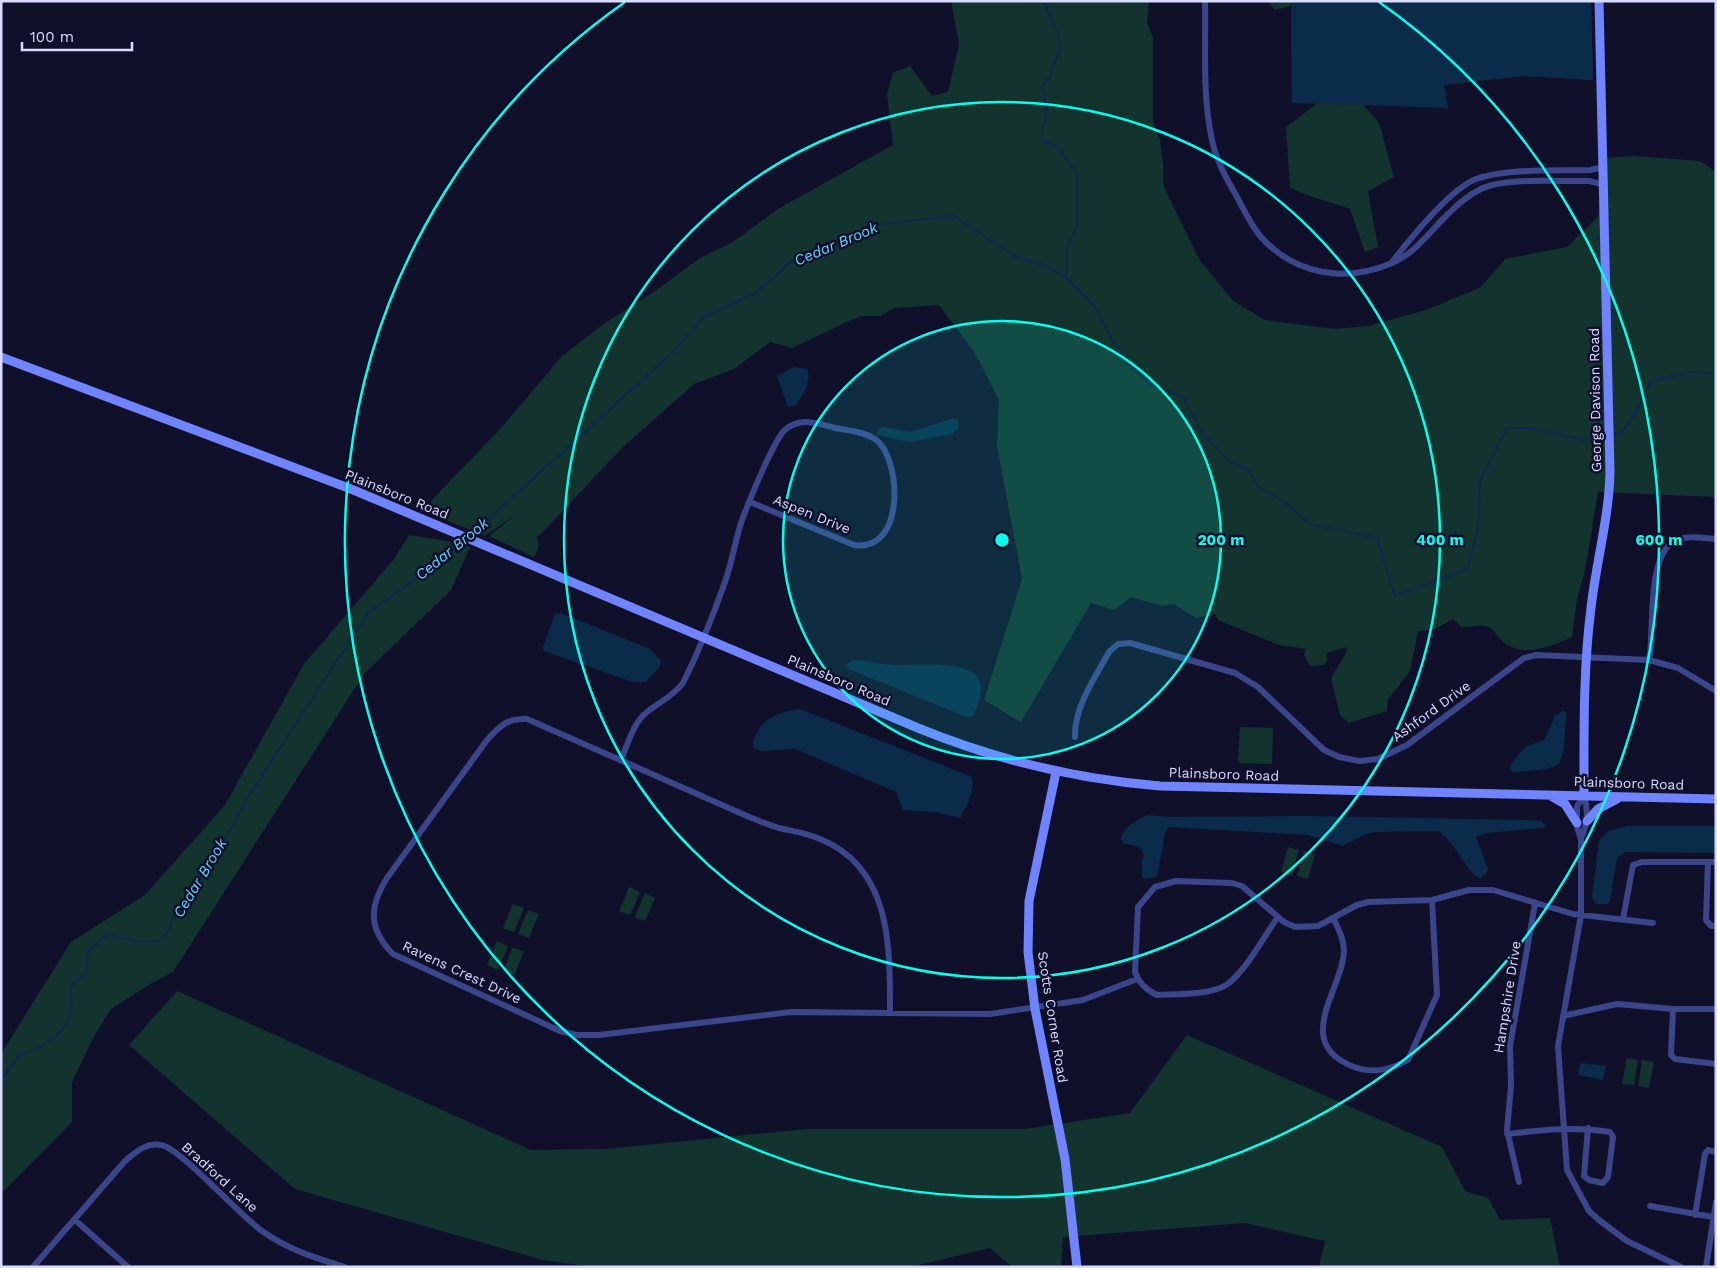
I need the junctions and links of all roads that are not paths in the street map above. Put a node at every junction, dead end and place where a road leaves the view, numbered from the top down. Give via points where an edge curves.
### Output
1 (1205, 1) edge
2 (1599, 1) edge
3 (1604, 167) junction
4 (1523, 172) junction
5 (1524, 183) junction
6 (1602, 184) junction
7 (1439, 208) junction
8 (1446, 215) junction
9 (1391, 264) junction
10 (1, 357) edge
11 (750, 502) junction
12 (1716, 539) edge
13 (703, 637) junction
14 (1586, 657) junction
15 (1649, 660) junction
16 (1716, 691) edge
17 (1075, 737) dead end
18 (621, 760) junction
19 (1056, 772) junction
20 (1548, 795) junction
21 (1584, 796) junction
22 (1622, 797) junction
23 (1716, 799) edge
24 (1587, 821) junction
25 (1577, 823) junction
26 (1581, 839) junction
27 (1708, 862) junction
28 (1716, 862) edge
29 (1432, 900) junction
30 (1536, 904) junction
31 (1581, 914) junction
32 (1278, 917) junction
33 (1333, 918) junction
34 (1623, 919) junction
35 (1653, 923) dead end
36 (1716, 926) edge
37 (1137, 979) junction
38 (1035, 1009) junction
39 (1673, 1009) junction
40 (1716, 1009) edge
41 (890, 1014) junction
42 (1563, 1016) junction
43 (1716, 1064) edge
44 (1563, 1127) junction
45 (1588, 1128) junction
46 (1507, 1134) junction
47 (1716, 1152) edge
48 (1519, 1182) dead end
49 (1716, 1202) edge
50 (1650, 1206) dead end
51 (1695, 1215) junction
52 (1713, 1217) junction
53 (74, 1220) junction
54 (33, 1267) edge
55 (128, 1267) edge
56 (345, 1267) edge
57 (1077, 1267) edge
58 (1681, 1267) edge
59 (1706, 1267) edge

1 - 9 street via 1207,111 1212,142 1220,165 1253,226 1284,258 1316,271 1355,274
2 - 3 street, George Davison Road
3 - 4 street
3 - 6 street, George Davison Road
4 - 5 street
4 - 7 street via 1475,179 1460,187
5 - 6 street via 1589,181
5 - 8 street via 1482,188
6 - 14 street, George Davison Road via 1611,445 1608,505 1593,588
7 - 8 street
7 - 9 street
8 - 9 street via 1408,255
10 - 13 street, Plainsboro Road via 351,489
11 - 11 street, Aspen Drive via 783,432 790,426 810,422 864,434 876,439 888,457 893,489 891,524 886,534 867,546 854,545
11 - 13 street, Aspen Drive via 726,580
12 - 15 street via 1679,539 1665,552 1656,574
13 - 18 street via 683,683 675,694 638,722
13 - 19 street, Plainsboro Road via 955,743
14 - 15 street, Ashford Drive
14 - 17 street, Ashford Drive via 1536,655 1524,658 1407,745 1378,759 1358,761 1324,750 1248,679 1195,660 1130,643 1118,644 1113,647 1078,713
14 - 21 street, George Davison Road
15 - 16 street, Ashford Drive via 1678,668
18 - 41 street, Ravens Crest Drive via 747,816 819,838 852,858 873,887 886,930
18 - 41 street, Ravens Crest Drive via 527,719 511,719 503,723 487,740 379,891 374,920 385,946 402,960 560,1031 576,1035 791,1012
19 - 20 street, Plainsboro Road via 1160,786
19 - 38 street, Scotts Corner Road via 1029,901 1028,952
20 - 21 street, Plainsboro Road
20 - 25 street via 1565,804
21 - 22 street, Plainsboro Road
21 - 24 street via 1588,806
21 - 25 street via 1577,806
22 - 23 street, Plainsboro Road
22 - 24 street via 1610,802
24 - 26 street
25 - 26 street
26 - 31 street
27 - 28 street
27 - 34 street via 1642,862 1633,865
27 - 36 street via 1706,920 1711,926
29 - 30 street via 1469,890 1492,890
29 - 33 street via 1368,902
29 - 33 street via 1436,1001 1408,1060 1378,1071 1364,1071 1349,1065 1326,1044 1323,1014 1343,961 1344,949
30 - 31 street
30 - 46 street, Hampshire Drive via 1510,1046
31 - 34 street
31 - 42 street
32 - 33 street via 1295,927 1308,928
32 - 37 street via 1236,976 1225,986 1214,990 1157,995 1149,992
32 - 37 street via 1252,893 1232,883 1165,882 1147,894 1138,907
34 - 35 street
37 - 38 street via 1083,1000
38 - 41 street, Ravens Crest Drive via 990,1014
38 - 57 street, Scotts Corner Road via 1065,1159
39 - 40 street
39 - 42 street via 1617,1004
39 - 43 street via 1673,1058
42 - 44 street via 1558,1046
44 - 45 street
44 - 46 street
44 - 58 street via 1567,1170 1589,1211 1627,1241
45 - 45 street via 1610,1132 1613,1137 1608,1177 1603,1183 1584,1176
46 - 48 street, Hampshire Drive
47 - 51 street via 1708,1150 1705,1154
49 - 52 street
50 - 51 street
51 - 52 street
52 - 59 street
53 - 54 street, Bradford Lane
53 - 55 street
53 - 56 street, Bradford Lane via 136,1151 162,1144 178,1154 260,1230 311,1257

